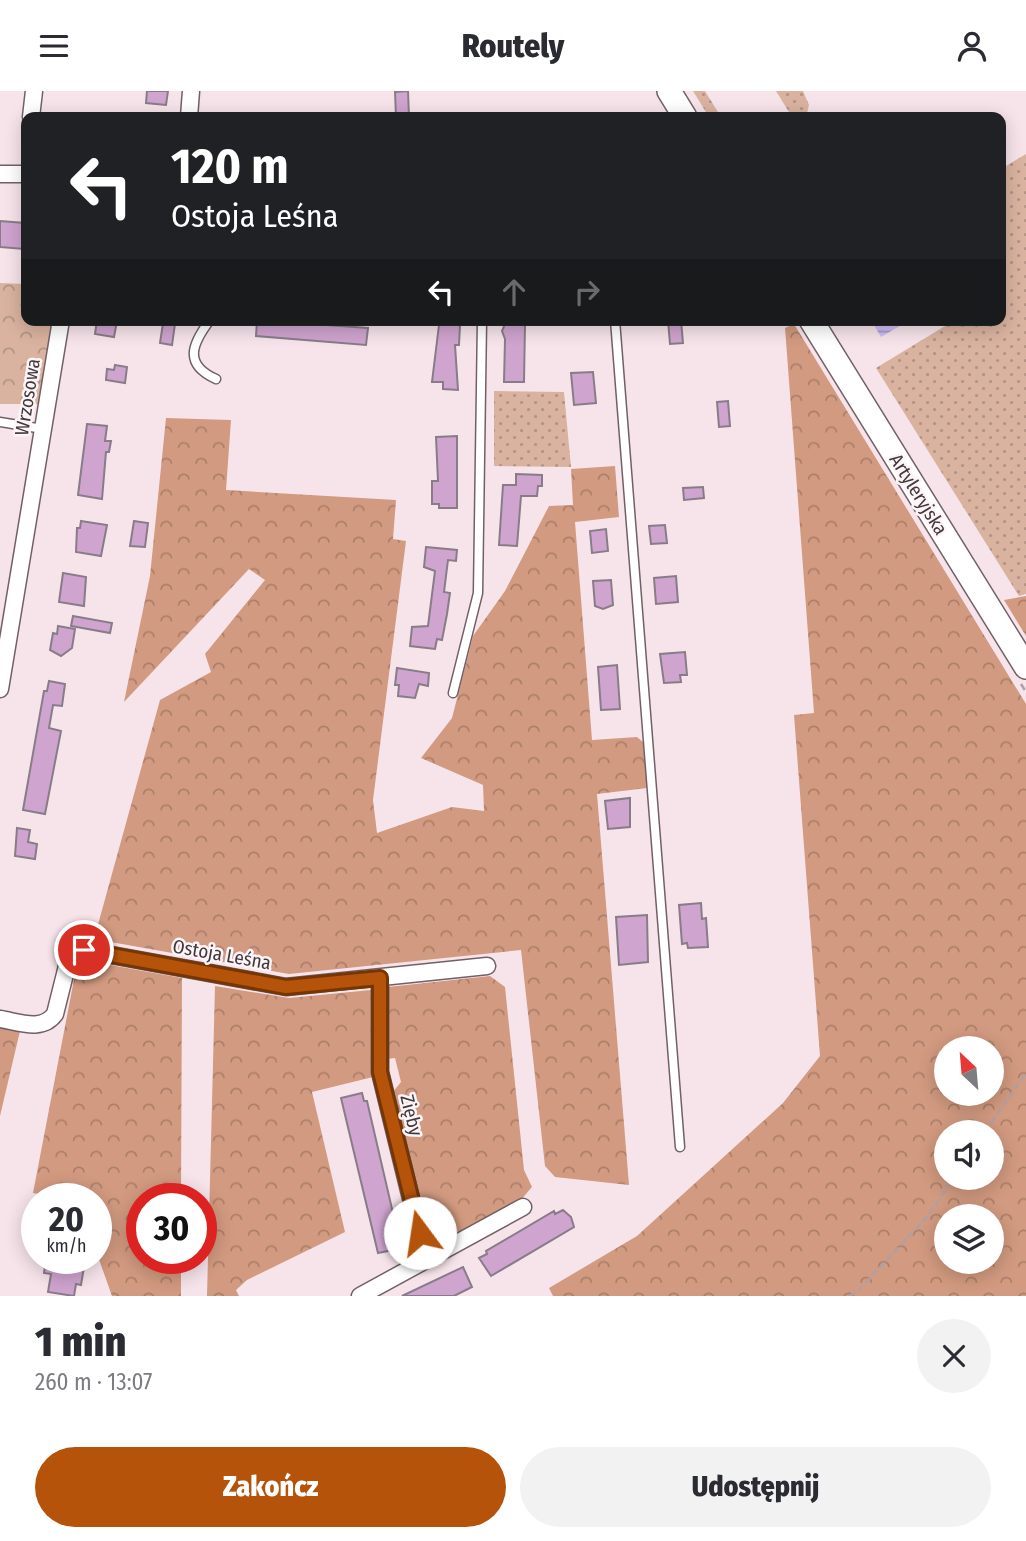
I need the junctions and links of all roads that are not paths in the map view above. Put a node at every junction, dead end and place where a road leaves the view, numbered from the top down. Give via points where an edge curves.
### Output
1 (34, 91) edge
2 (191, 91) edge
3 (669, 91) edge
4 (32, 112) edge
5 (189, 112) edge
6 (682, 112) edge
7 (21, 171) edge
8 (0, 174) edge
9 (60, 326) edge
10 (206, 326) edge
11 (482, 326) edge
12 (615, 326) edge
13 (815, 326) edge
14 (216, 379) dead end
15 (0, 422) edge
16 (43, 429) junction
17 (1026, 667) edge
18 (0, 689) edge
19 (453, 693) dead end
20 (487, 966) dead end
21 (380, 978) junction
22 (0, 1019) edge
23 (680, 1147) dead end
24 (523, 1207) dead end
25 (426, 1260) junction
26 (360, 1296) edge

1 - 4 street
2 - 5 street
3 - 6 street
7 - 8 street
9 - 16 street, Wrzosowa
10 - 14 lane via 194,343 194,360 203,373
11 - 19 lane via 478,593
12 - 23 lane
13 - 17 street, Artyleryjska
15 - 16 lane
16 - 18 street, Wrzosowa
20 - 21 street, Ostoja Leśna
21 - 22 street, Ostoja Leśna via 286,987 84,950 68,961 51,1020 32,1025
21 - 25 street, Zięby via 380,1072
24 - 25 street
25 - 26 street

